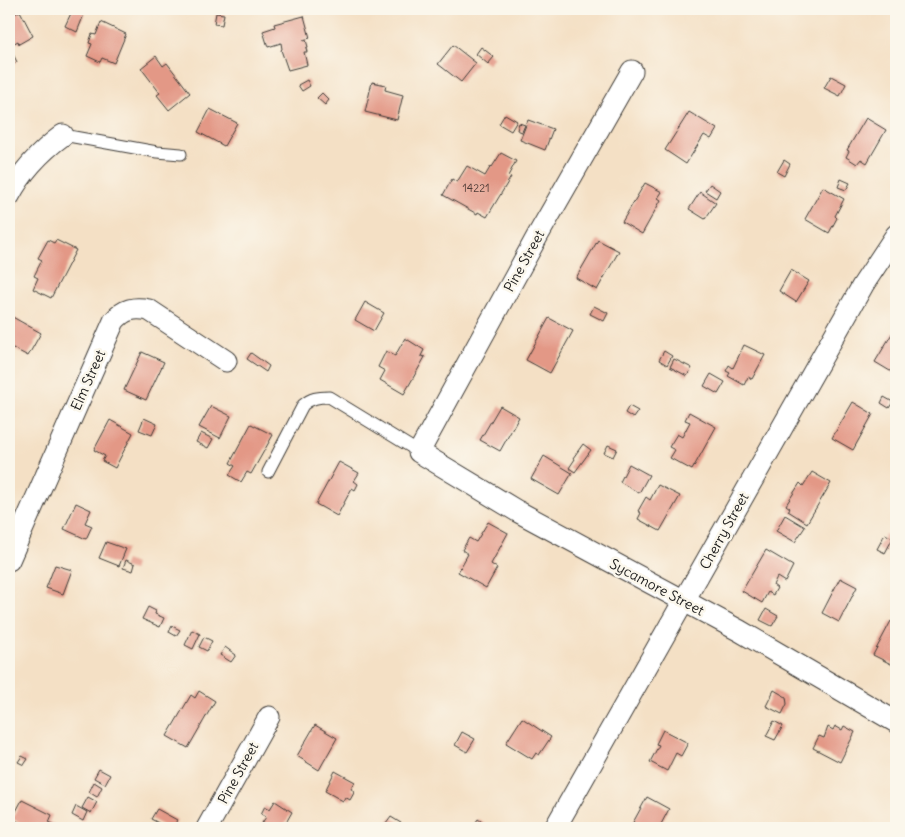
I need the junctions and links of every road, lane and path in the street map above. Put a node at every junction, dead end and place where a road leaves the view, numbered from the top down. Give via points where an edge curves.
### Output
1 (632, 71) dead end
2 (63, 135) joint
3 (180, 154) dead end
4 (9, 196) edge
5 (896, 235) edge
6 (226, 361) dead end
7 (419, 452) junction
8 (268, 472) dead end
9 (9, 560) edge
10 (684, 602) junction
11 (269, 717) dead end
12 (896, 722) edge
13 (207, 828) edge
14 (555, 828) edge

1 - 7 street, Pine Street
2 - 3 lane
2 - 4 street via 26,169
5 - 10 street, Cherry Street via 858,294
6 - 9 street, Elm Street via 149,310 138,308 120,314 114,321
7 - 8 lane via 328,397 319,397 303,405
7 - 10 street, Sycamore Street via 517,511
10 - 12 street, Sycamore Street
10 - 14 street, Cherry Street
11 - 13 street, Pine Street

